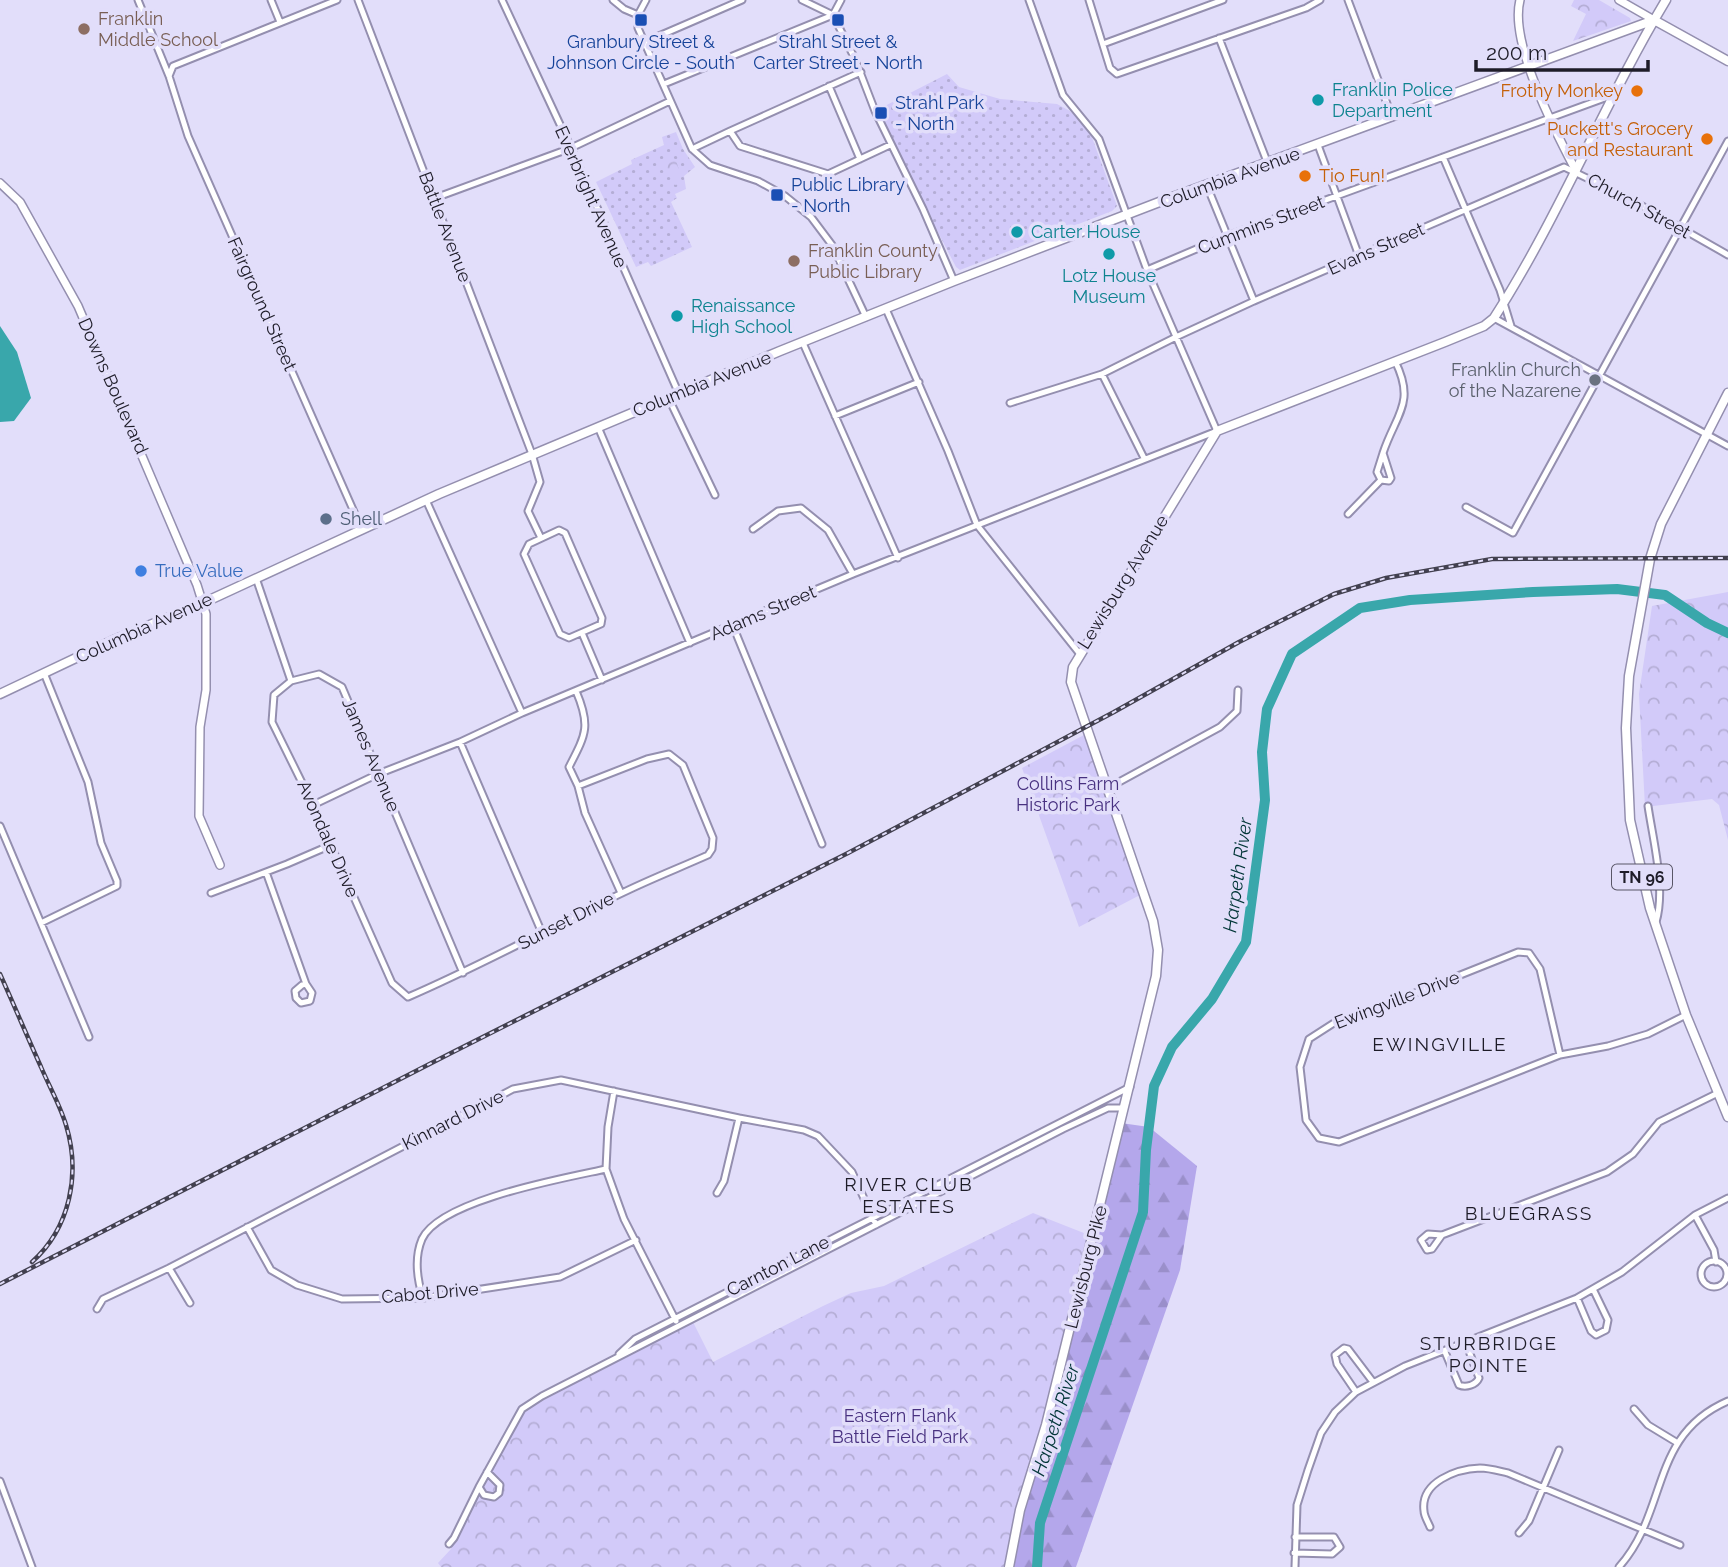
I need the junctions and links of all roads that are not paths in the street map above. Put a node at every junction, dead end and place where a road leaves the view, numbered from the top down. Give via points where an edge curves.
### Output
1 (138, 0) edge
2 (271, 0) edge
3 (337, 0) edge
4 (358, 0) edge
5 (502, 0) edge
6 (613, 0) edge
7 (646, 0) edge
8 (742, 0) edge
9 (802, 0) edge
10 (841, 0) edge
11 (1029, 0) edge
12 (1089, 0) edge
13 (1223, 0) edge
14 (1320, 0) edge
15 (1348, 0) edge
16 (1520, 0) edge
17 (1619, 0) edge
18 (1666, 0) edge
19 (638, 15) junction
20 (833, 15) junction
21 (1654, 20) junction
22 (280, 22) junction
23 (1219, 38) junction
24 (645, 42) junction
25 (1103, 44) junction
26 (1728, 61) edge
27 (1530, 67) junction
28 (861, 72) junction
29 (169, 76) junction
30 (664, 84) junction
31 (829, 86) junction
32 (1613, 95) junction
33 (670, 101) junction
34 (1392, 117) junction
35 (1550, 119) junction
36 (730, 131) junction
37 (1728, 141) edge
38 (890, 145) junction
39 (1318, 145) junction
40 (571, 148) junction
41 (692, 149) junction
42 (1443, 157) junction
43 (860, 159) junction
44 (1268, 164) junction
45 (1576, 171) junction
46 (0, 183) edge
47 (1207, 186) junction
48 (1336, 196) junction
49 (435, 198) junction
50 (1465, 210) junction
51 (1126, 216) junction
52 (1679, 228) junction
53 (1227, 236) junction
54 (1359, 256) junction
55 (1728, 256) edge
56 (1147, 270) junction
57 (954, 281) junction
58 (1254, 301) junction
59 (1503, 304) junction
60 (886, 309) junction
61 (866, 317) junction
62 (1494, 318) junction
63 (1511, 326) junction
64 (1176, 337) junction
65 (803, 343) junction
66 (1395, 361) junction
67 (1102, 374) junction
68 (1600, 375) junction
69 (919, 382) junction
70 (1728, 393) edge
71 (679, 394) junction
72 (668, 397) junction
73 (1010, 403) dead end
74 (835, 416) junction
75 (598, 426) junction
76 (1217, 430) junction
77 (1706, 434) junction
78 (1728, 446) edge
79 (1383, 453) junction
80 (532, 454) junction
81 (1144, 458) junction
82 (1381, 480) junction
83 (715, 495) dead end
84 (426, 500) junction
85 (1466, 508) dead end
86 (1348, 514) dead end
87 (977, 524) junction
88 (752, 529) dead end
89 (362, 530) junction
90 (541, 538) junction
91 (898, 558) junction
92 (853, 574) junction
93 (256, 578) junction
94 (203, 603) junction
95 (733, 626) junction
96 (582, 633) junction
97 (690, 643) junction
98 (1079, 653) junction
99 (44, 673) junction
100 (602, 680) junction
101 (291, 681) junction
102 (1238, 690) dead end
103 (576, 691) junction
104 (0, 694) edge
105 (522, 713) junction
106 (460, 742) junction
107 (378, 774) junction
108 (578, 786) junction
109 (1108, 788) junction
110 (313, 805) junction
111 (1648, 806) dead end
112 (0, 826) edge
113 (822, 844) dead end
114 (331, 845) junction
115 (220, 865) dead end
116 (266, 873) junction
117 (211, 893) dead end
118 (621, 893) junction
119 (41, 923) junction
120 (1655, 925) junction
121 (542, 933) junction
122 (463, 973) junction
123 (306, 984) dead end
124 (408, 997) joint
125 (1686, 1015) junction
126 (89, 1037) dead end
127 (1560, 1055) junction
128 (1130, 1087) junction
129 (614, 1091) junction
130 (1718, 1093) junction
131 (1124, 1108) junction
132 (1728, 1117) edge
133 (739, 1118) junction
134 (606, 1170) junction
135 (717, 1193) dead end
136 (1728, 1198) edge
137 (1695, 1215) junction
138 (873, 1218) junction
139 (876, 1226) junction
140 (247, 1227) junction
141 (1442, 1235) dead end
142 (636, 1240) junction
143 (1716, 1262) junction
144 (169, 1268) junction
145 (1593, 1289) junction
146 (423, 1298) junction
147 (1577, 1298) junction
148 (190, 1303) dead end
149 (97, 1309) dead end
150 (674, 1319) junction
151 (679, 1326) junction
152 (1466, 1343) junction
153 (1445, 1352) junction
154 (617, 1356) junction
155 (1373, 1382) junction
156 (1356, 1392) junction
157 (1728, 1401) edge
158 (1634, 1409) dead end
159 (1676, 1442) junction
160 (1559, 1450) dead end
161 (487, 1472) junction
162 (0, 1481) edge
163 (479, 1487) junction
164 (1542, 1488) junction
165 (2, 1496) edge
166 (1430, 1527) dead end
167 (1643, 1530) junction
168 (1518, 1533) dead end
169 (1295, 1537) junction
170 (449, 1544) dead end
171 (1680, 1545) dead end
172 (1294, 1553) junction
173 (32, 1567) edge
174 (1009, 1567) edge
175 (1295, 1567) edge
176 (1619, 1567) edge

1 - 29 street
2 - 22 street
3 - 22 street
4 - 49 street, Battle Avenue
5 - 40 street, Everbright Avenue
6 - 19 street
7 - 19 street
8 - 24 street
9 - 20 street
10 - 20 street
11 - 51 street via 1063,95 1099,139
12 - 25 street
13 - 25 street
14 - 23 street
15 - 34 street
16 - 27 street, Church Street via 1520,33
17 - 21 street
18 - 21 main road
19 - 24 street
20 - 28 street
20 - 30 street
21 - 26 main road
21 - 27 main road, Columbia Avenue
21 - 32 main road
22 - 29 street via 173,66
23 - 25 street via 1117,74 1110,68
23 - 44 street
24 - 30 street
27 - 34 main road, Columbia Avenue
27 - 35 street, Church Street
28 - 31 street
28 - 38 street
29 - 89 street, Fairground Street via 187,136
30 - 33 street
31 - 36 street
31 - 43 street
32 - 35 street, Cummins Street
32 - 45 main road
33 - 40 street
33 - 41 street
34 - 39 main road, Columbia Avenue
35 - 42 street, Cummins Street
35 - 45 street, Church Street
36 - 41 street
36 - 43 street via 740,146 828,174
37 - 52 street
38 - 43 street
38 - 57 street
39 - 44 main road, Columbia Avenue
39 - 48 street
40 - 49 street
40 - 71 street, Everbright Avenue
41 - 61 street via 710,165 758,181 785,196 811,217 832,245
42 - 48 street, Cummins Street
42 - 50 street
44 - 47 main road, Columbia Avenue
45 - 50 street, Evans Street via 1564,167
45 - 52 street, Church Street
45 - 59 main road
46 - 94 street, Downs Boulevard via 19,202 78,306
47 - 51 main road, Columbia Avenue
47 - 53 street
48 - 53 street, Cummins Street
48 - 54 street
49 - 80 street, Battle Avenue
50 - 54 street, Evans Street
50 - 59 street
51 - 56 street
51 - 57 main road, Columbia Avenue
52 - 55 street, Church Street
52 - 68 street
53 - 56 street, Cummins Street
53 - 58 street
54 - 58 street, Evans Street
56 - 64 street
57 - 60 main road, Columbia Avenue
58 - 64 street, Evans Street
59 - 62 main road
59 - 63 street
60 - 61 main road, Columbia Avenue
60 - 69 street
61 - 65 main road, Columbia Avenue
62 - 63 street
62 - 66 main road
63 - 68 street
64 - 67 street, Evans Street
64 - 76 street
65 - 71 main road, Columbia Avenue
65 - 74 street
66 - 76 main road
66 - 79 street via 1402,374 1405,402
67 - 73 street, Evans Street
67 - 81 street
68 - 77 street
68 - 85 street via 1513,533
69 - 74 street
69 - 87 street
70 - 77 main road, TN 96
71 - 72 main road, Columbia Avenue
72 - 75 main road, Columbia Avenue
72 - 83 street
74 - 91 street
75 - 80 main road, Columbia Avenue
75 - 97 street
76 - 81 street, Adams Street
76 - 98 main road, Lewisburg Avenue
77 - 78 street
77 - 120 main road, TN 96 via 1661,524 1649,562 1629,676 1626,770 1630,820
79 - 82 street via 1377,472
79 - 82 street via 1391,478
80 - 84 main road, Columbia Avenue
80 - 90 street, Battle Avenue via 540,482 528,511
81 - 87 street, Adams Street
82 - 86 street
84 - 89 main road, Columbia Avenue
84 - 105 street
87 - 91 street, Adams Street
87 - 98 street
88 - 92 street via 778,511 801,508 828,530
89 - 93 main road, Columbia Avenue
90 - 96 street via 529,544 524,554 560,634 569,638
90 - 96 street via 559,530 565,533 602,618 601,624
91 - 92 street, Adams Street
92 - 95 street, Adams Street
93 - 94 main road, Columbia Avenue
93 - 101 street
94 - 99 main road, Columbia Avenue
94 - 115 street, Downs Boulevard via 206,690 200,727 199,816
95 - 97 street, Adams Street
95 - 113 street
96 - 100 street
97 - 100 street, Adams Street
98 - 109 main road, Lewisburg Avenue via 1071,682
99 - 104 main road, Columbia Avenue
99 - 119 street via 88,782 101,843 117,886
100 - 103 street, Adams Street
101 - 107 street, James Avenue via 318,674 342,687
101 - 110 street, Avondale Drive via 274,695 272,722
102 - 109 street via 1237,711 1220,727
103 - 105 street, Adams Street
103 - 108 street via 585,713 584,738 569,766
105 - 106 street, Adams Street
106 - 107 street, Adams Street
106 - 121 street
107 - 110 street, Adams Street
107 - 122 street, James Avenue
108 - 118 street via 585,813
108 - 118 street, Sunset Drive via 669,754 683,765 713,838 708,855
109 - 128 main road, Lewisburg Avenue via 1153,921 1158,950
110 - 114 street, Avondale Drive
111 - 120 street via 1660,893
112 - 119 street
114 - 116 street
114 - 124 street, Avondale Drive via 392,983
116 - 117 street
116 - 123 street
118 - 121 street, Sunset Drive
119 - 126 street
120 - 125 main road, TN 96
121 - 122 street, Sunset Drive
122 - 124 street, Sunset Drive
125 - 127 street, Ewingville Drive via 1648,1034
125 - 130 main road, TN 96
127 - 127 street, Ewingville Drive via 1339,1142 1319,1138 1306,1120 1300,1067 1310,1039 1337,1021 1518,952 1529,953 1540,969
128 - 131 main road, Lewisburg Pike
128 - 138 street, Carnton Lane
129 - 133 street, Kinnard Drive
129 - 134 street
129 - 140 street, Kinnard Drive via 561,1080 513,1089
130 - 132 main road, TN 96
130 - 141 street via 1659,1122 1633,1154 1607,1172
131 - 139 street, Carnton Lane via 1108,1108 1080,1121
131 - 174 main road, Lewisburg Pike
133 - 135 street
133 - 138 street, Kinnard Drive via 818,1136 852,1172
134 - 142 street
134 - 146 street via 531,1184 451,1213 433,1225 422,1240 416,1276
136 - 137 street
137 - 143 street
137 - 145 street
138 - 139 street, Kinnard Drive
138 - 150 street, Carnton Lane
139 - 151 street, Carnton Lane
140 - 144 street, Kinnard Drive
140 - 146 street, Cabot Drive via 271,1270 297,1285 342,1298
142 - 146 street, Cabot Drive via 560,1277
142 - 150 street
143 - 143 street via 1708,1262 1701,1272 1703,1281 1713,1287 1724,1282 1726,1275
144 - 148 street
144 - 149 street, Kinnard Drive via 103,1299
145 - 147 street
145 - 147 street via 1608,1320 1606,1330 1596,1335 1591,1331
147 - 152 street
150 - 151 street
150 - 154 street, Carnton Lane via 635,1339
151 - 154 street, Carnton Lane
152 - 153 street
152 - 153 street via 1479,1378 1472,1385 1459,1385
153 - 155 street
154 - 161 street, Carnton Lane via 522,1409
155 - 156 street
155 - 156 street via 1344,1348 1335,1355 1337,1364
156 - 169 street via 1321,1433 1297,1504
157 - 159 street via 1701,1416
158 - 159 street via 1648,1425
159 - 167 street
160 - 164 street
161 - 163 street, Carnton Lane
161 - 163 street via 500,1485 499,1493 488,1497
162 - 165 street
163 - 170 street, Carnton Lane
164 - 166 street via 1482,1468 1446,1476 1425,1495
164 - 167 street
164 - 168 street via 1530,1521
165 - 173 street
167 - 171 street
167 - 176 street
169 - 172 street
169 - 172 street via 1335,1537 1340,1547 1332,1554
172 - 175 street

